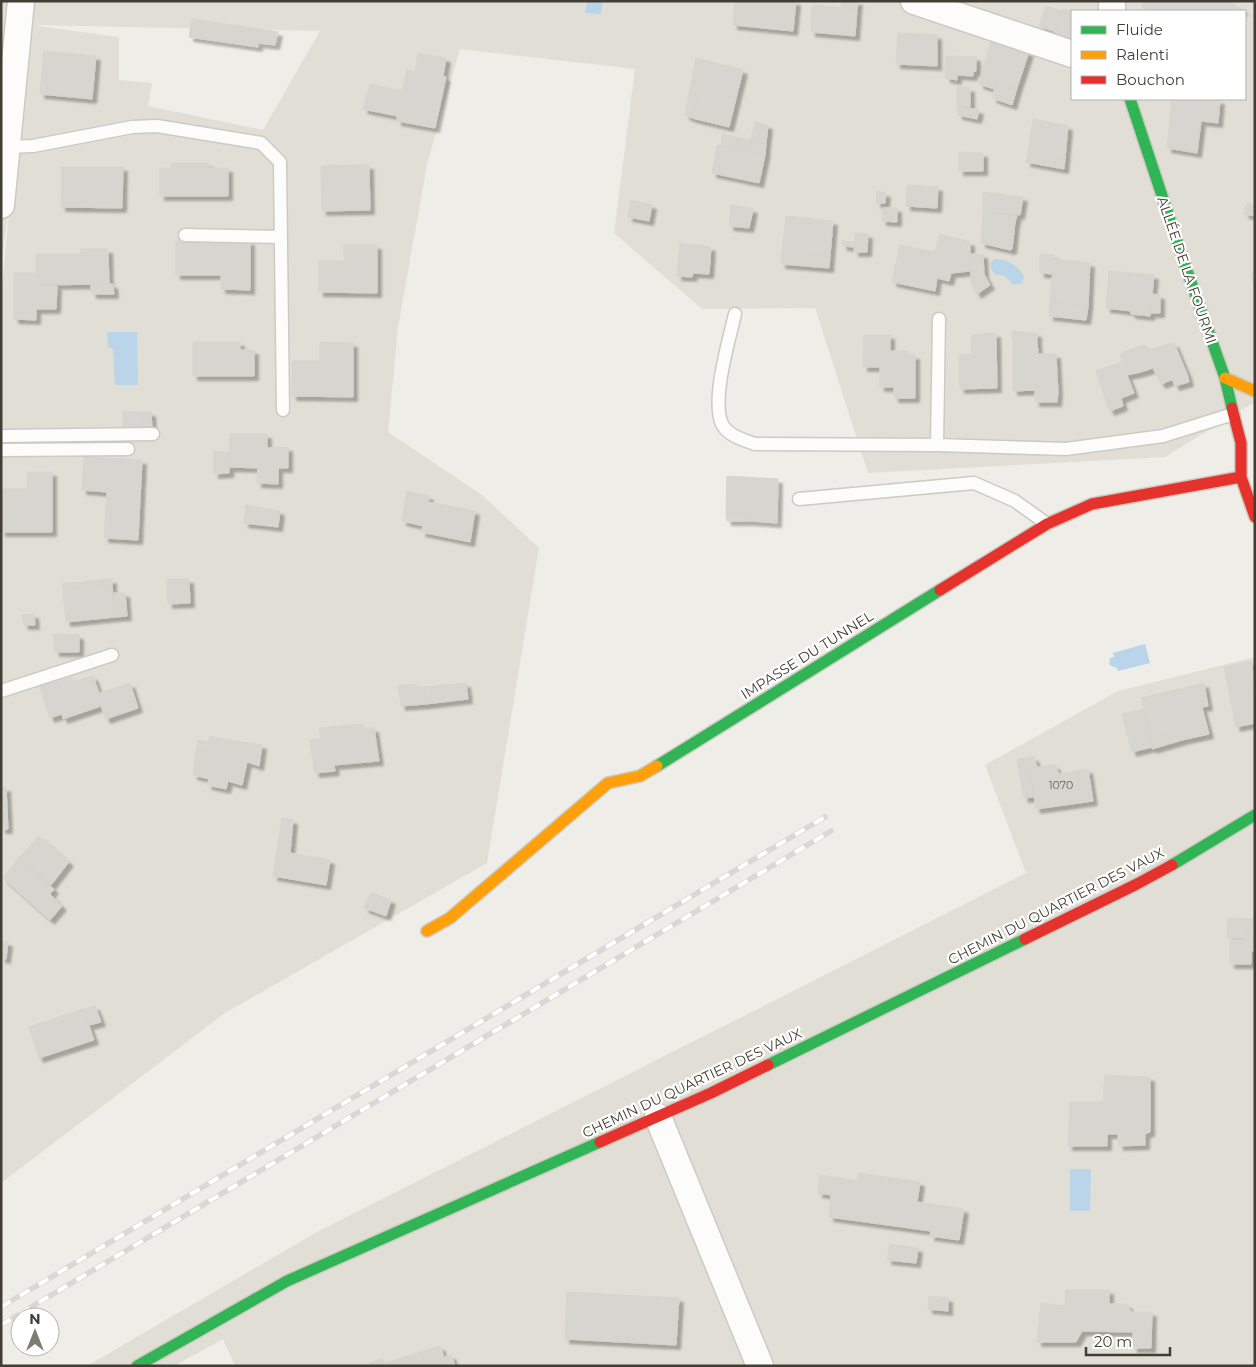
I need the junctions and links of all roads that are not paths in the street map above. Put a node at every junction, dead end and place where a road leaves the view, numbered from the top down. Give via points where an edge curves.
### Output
1 (21, 1) edge
2 (914, 1) edge
3 (1071, 54) edge
4 (1130, 100) edge
5 (7, 147) junction
6 (1, 205) edge
7 (186, 235) dead end
8 (281, 237) junction
9 (735, 314) dead end
10 (939, 318) dead end
11 (1225, 378) junction
12 (1255, 391) edge
13 (283, 410) dead end
14 (1234, 414) junction
15 (153, 434) dead end
16 (1, 436) edge
17 (938, 445) junction
18 (128, 449) dead end
19 (1, 450) edge
20 (1241, 476) junction
21 (799, 499) dead end
22 (1255, 517) edge
23 (1047, 524) junction
24 (112, 655) dead end
25 (1, 691) edge
26 (1255, 815) edge
27 (427, 931) dead end
28 (658, 1117) junction
29 (137, 1366) edge
30 (760, 1366) edge

1 - 5 street
2 - 3 street
4 - 11 street, ALLÉE DE LA FOURMI
5 - 6 street
5 - 8 lane via 33,146 132,127 157,126 261,143 280,162
7 - 8 lane
8 - 13 lane
9 - 17 lane via 718,392 722,425 734,436 754,444
10 - 17 lane
11 - 12 street
11 - 14 street, ALLÉE DE LA FOURMI
14 - 17 lane via 1163,436 1066,449
14 - 20 street, ALLÉE DE LA FOURMI via 1245,440 1240,455
15 - 16 lane
18 - 19 lane
20 - 22 street, ALLÉE DE LA FOURMI
20 - 23 street, IMPASSE DU TUNNEL via 1092,504
21 - 23 lane via 974,482 1015,501
23 - 27 street, IMPASSE DU TUNNEL via 640,776 608,783 450,918
24 - 25 lane
26 - 28 street, CHEMIN DU QUARTIER DES VAUX via 1137,884
28 - 29 street, CHEMIN DU QUARTIER DES VAUX via 287,1281
28 - 30 street

